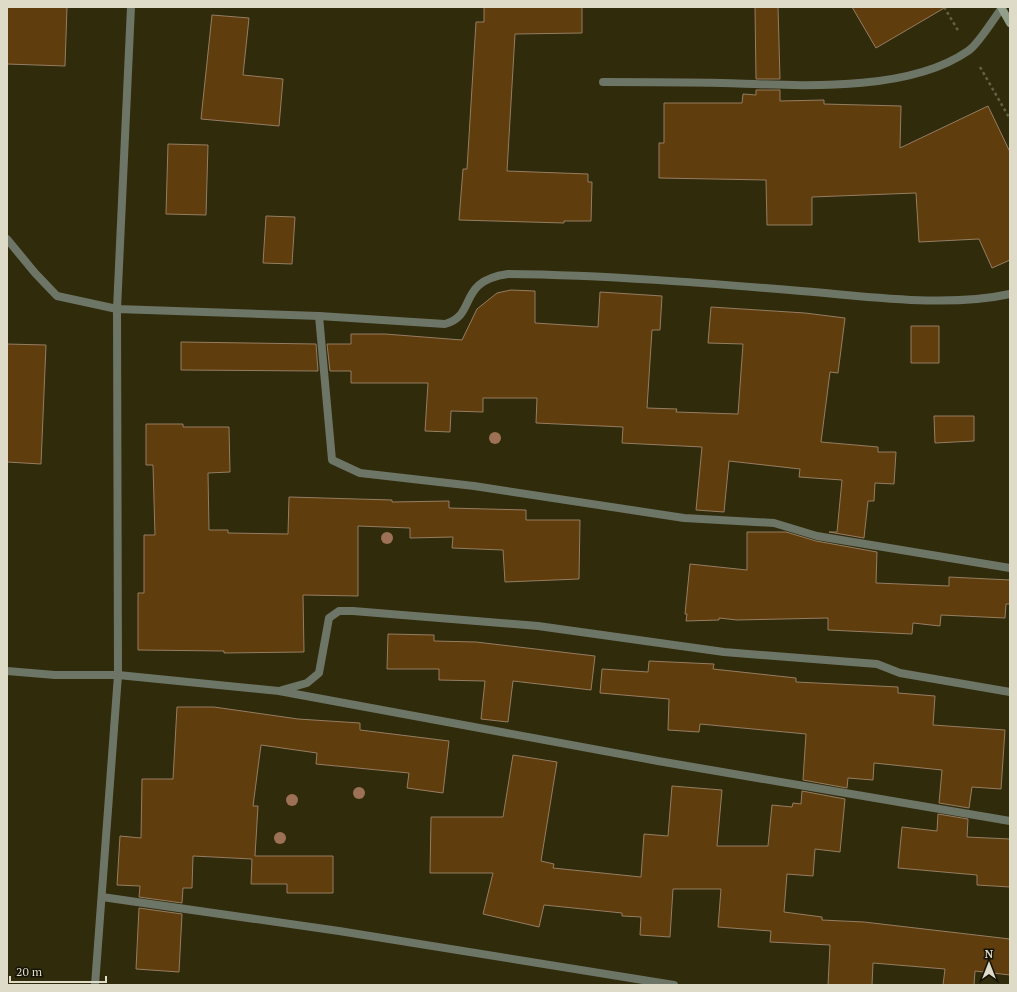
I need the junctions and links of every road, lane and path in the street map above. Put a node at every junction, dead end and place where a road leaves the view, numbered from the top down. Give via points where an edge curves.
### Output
1 (130, 7) edge
2 (1001, 7) edge
3 (1010, 23) edge
4 (603, 82) dead end
5 (7, 239) edge
6 (1010, 294) edge
7 (117, 309) junction
8 (319, 316) junction
9 (1010, 568) edge
10 (7, 671) edge
11 (118, 674) junction
12 (279, 691) junction
13 (1010, 692) edge
14 (1010, 821) edge
15 (102, 897) junction
16 (95, 985) edge
17 (674, 985) edge

1 - 7 street
2 - 3 main road
2 - 4 street via 970,50 935,67 891,79 797,86
5 - 7 street via 57,296
6 - 8 street via 957,300 890,298 632,278 508,274 490,278 477,285 461,315 445,324
7 - 8 street
7 - 11 street
8 - 9 street via 332,460 360,473 474,486 684,518 774,523 818,536
10 - 11 street
11 - 12 street
11 - 15 street
12 - 13 street via 307,683 319,673 329,618 339,611 353,611 538,626 724,652 877,664 900,673
12 - 14 street via 666,763
15 - 16 street
15 - 17 street via 332,930

